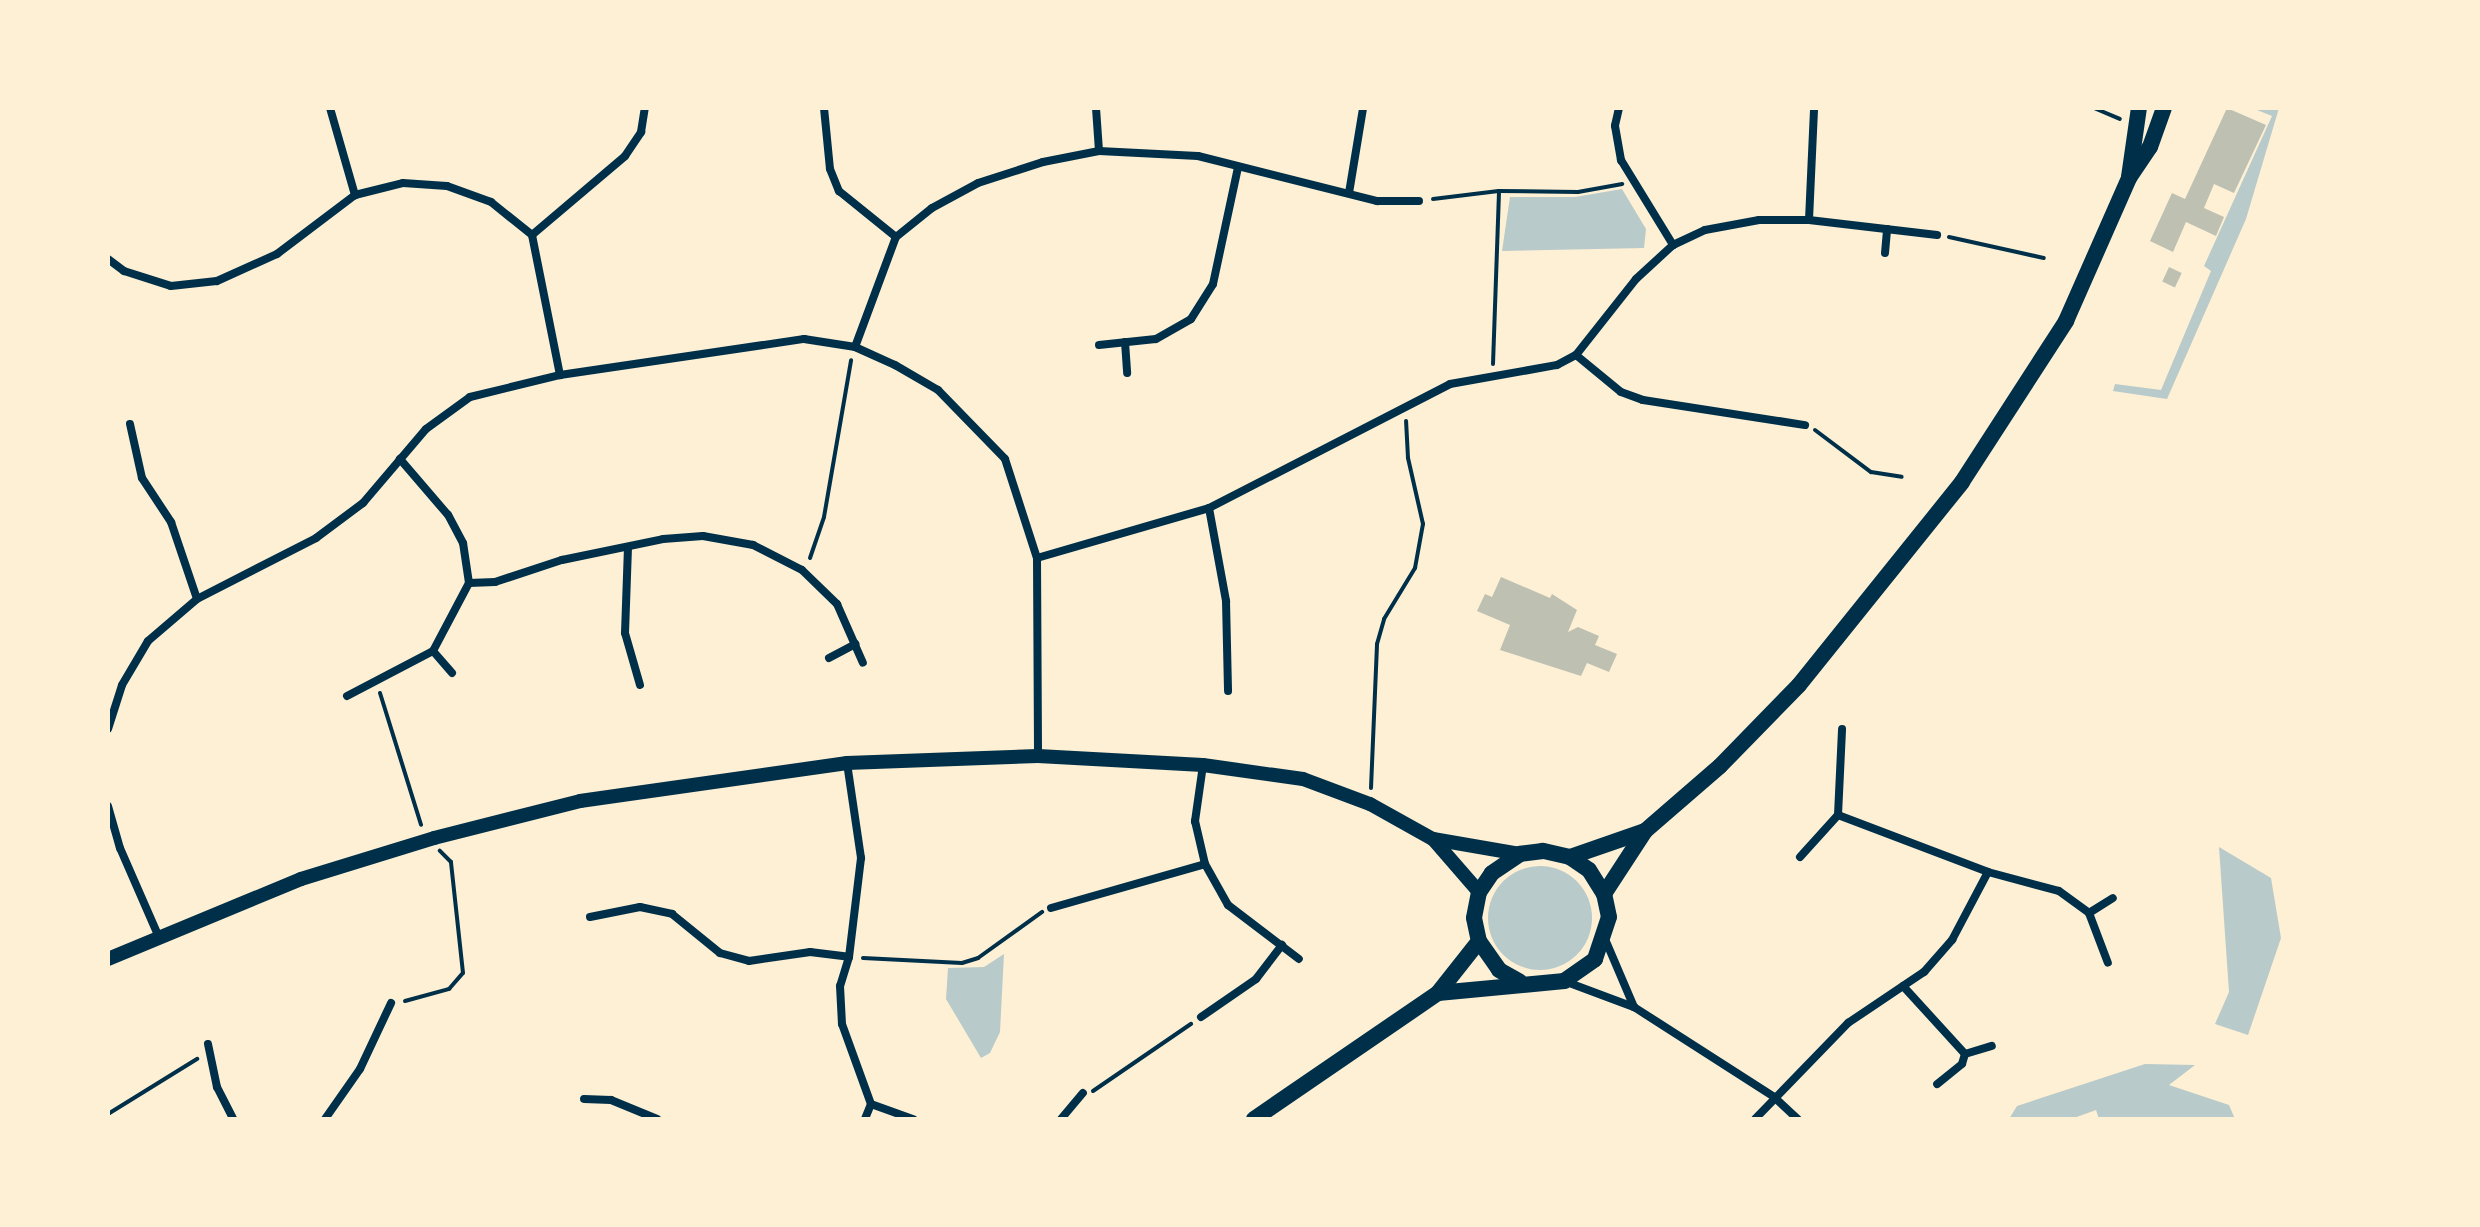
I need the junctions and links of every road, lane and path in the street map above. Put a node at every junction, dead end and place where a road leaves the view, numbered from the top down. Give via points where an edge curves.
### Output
1 (330, 108) edge
2 (645, 108) edge
3 (824, 108) edge
4 (1096, 108) edge
5 (1363, 108) edge
6 (1619, 108) edge
7 (1814, 108) edge
8 (2139, 108) edge
9 (2164, 108) edge
10 (1099, 151) junction
11 (1238, 167) junction
12 (2129, 178) junction
13 (1633, 182) junction
14 (1499, 191) junction
15 (1349, 193) junction
16 (355, 195) junction
17 (1419, 201) joint
18 (1809, 220) junction
19 (1887, 229) junction
20 (532, 235) junction
21 (1937, 235) joint
22 (896, 237) junction
23 (1673, 245) junction
24 (1885, 253) dead end
25 (2044, 258) dead end
26 (108, 259) edge
27 (1125, 342) junction
28 (1099, 345) dead end
29 (855, 347) junction
30 (1576, 355) junction
31 (1127, 373) dead end
32 (560, 375) junction
33 (1493, 379) junction
34 (1406, 403) junction
35 (130, 424) dead end
36 (1805, 425) joint
37 (400, 459) junction
38 (1902, 477) dead end
39 (1209, 508) junction
40 (628, 547) junction
41 (1037, 558) junction
42 (802, 570) junction
43 (469, 583) junction
44 (197, 599) junction
45 (855, 644) junction
46 (433, 651) junction
47 (829, 658) dead end
48 (863, 663) dead end
49 (452, 673) dead end
50 (377, 683) junction
51 (640, 685) dead end
52 (1228, 691) dead end
53 (347, 696) dead end
54 (108, 729) edge
55 (1842, 729) dead end
56 (1038, 756) junction
57 (847, 763) junction
58 (1203, 765) junction
59 (1370, 804) junction
60 (108, 806) edge
61 (1838, 815) junction
62 (1645, 831) junction
63 (434, 838) junction
64 (1433, 839) junction
65 (1520, 854) junction
66 (1570, 857) junction
67 (1800, 857) dead end
68 (1205, 864) junction
69 (1988, 872) junction
70 (1479, 892) junction
71 (1604, 894) junction
72 (2113, 898) dead end
73 (1051, 908) joint
74 (2089, 913) junction
75 (590, 917) dead end
76 (158, 935) junction
77 (1605, 939) junction
78 (1479, 941) junction
79 (1282, 945) junction
80 (849, 957) junction
81 (108, 959) edge
82 (1299, 959) dead end
83 (2108, 963) dead end
84 (1519, 981) junction
85 (1564, 981) junction
86 (1903, 986) junction
87 (1438, 993) junction
88 (391, 1003) joint
89 (1634, 1007) junction
90 (1201, 1017) joint
91 (208, 1044) dead end
92 (1992, 1046) dead end
93 (211, 1054) junction
94 (1965, 1054) junction
95 (1937, 1084) dead end
96 (1083, 1093) joint
97 (1774, 1097) junction
98 (584, 1099) dead end
99 (871, 1104) junction
100 (108, 1114) edge
101 (233, 1119) edge
102 (325, 1119) edge
103 (657, 1119) edge
104 (865, 1119) edge
105 (913, 1119) edge
106 (1061, 1119) edge
107 (1254, 1119) edge
108 (1755, 1119) edge
109 (1798, 1119) edge

1 - 16 street
2 - 20 street via 641,132 625,156
3 - 22 street via 830,169 839,191
4 - 10 street
5 - 15 street
6 - 13 street via 1616,143
7 - 18 street
8 - 12 main road
9 - 12 main road via 2150,147
10 - 11 street via 1198,156
10 - 22 street via 978,183 932,208
11 - 15 street
11 - 27 street via 1213,284 1204,302 1191,319 1156,339
12 - 62 main road via 2059,333 2023,394 1914,547 1799,685 1720,766
13 - 14 path via 1578,192
13 - 23 street
14 - 17 path
14 - 33 path
15 - 17 street via 1377,201
16 - 20 street via 403,183 447,186 491,202
16 - 26 street via 277,254 217,281 171,286 124,271
18 - 19 street
18 - 23 street via 1718,227
19 - 21 street
19 - 24 street
20 - 32 street
21 - 25 path
22 - 29 street
23 - 30 street via 1636,279
27 - 28 street
27 - 31 street
29 - 32 street via 804,339 750,344
29 - 41 street via 938,390 974,422 1005,459
29 - 42 path via 824,517
30 - 33 street via 1557,365
30 - 36 street via 1615,388 1643,400
32 - 37 street via 470,397 426,429
33 - 34 street via 1450,384
34 - 39 street
34 - 59 path via 1408,458 1423,524 1415,568 1384,619 1377,644
35 - 44 street via 142,478 171,522
36 - 38 path via 1842,446 1871,472
37 - 43 street via 448,515 463,543
37 - 44 street via 363,503 316,538
39 - 41 street
39 - 52 street via 1226,601
40 - 42 street via 703,536 753,545
40 - 43 street via 562,560 495,582
40 - 51 street via 625,633
41 - 56 street
42 - 45 street via 837,604
43 - 46 street
44 - 54 street via 148,641 122,685
45 - 47 street
45 - 48 street
46 - 49 street
46 - 50 street
50 - 53 street
50 - 63 path via 416,821
55 - 61 street
56 - 57 street
56 - 58 street
57 - 63 street via 580,801
57 - 80 street via 861,858
58 - 59 street via 1303,779
58 - 68 street via 1195,821
59 - 64 street
60 - 76 street
61 - 67 street
61 - 69 street
62 - 66 main road
62 - 71 main road
63 - 76 street via 301,879
63 - 88 path via 451,862 463,973 436,995
64 - 65 street
64 - 70 street
65 - 66 main road via 1543,851
65 - 70 main road via 1492,873
66 - 71 main road via 1589,870
68 - 73 street
68 - 79 street via 1228,905
69 - 74 street via 2059,891
69 - 86 street via 1952,940
70 - 78 main road via 1474,918
71 - 77 main road
72 - 74 street
73 - 80 path via 1022,923 978,958 962,963
74 - 83 street
75 - 80 street via 640,907 672,914 720,953 749,961 810,952
76 - 81 street
77 - 85 main road via 1595,959
77 - 89 street
78 - 84 main road via 1499,970
78 - 87 main road
79 - 82 street
79 - 90 street via 1256,979
80 - 99 street via 840,986 842,1024
84 - 85 main road
84 - 87 main road
85 - 89 street
86 - 94 street
86 - 97 street via 1848,1023
87 - 107 main road
88 - 102 street via 360,1069
89 - 97 street
90 - 96 path via 1100,1089
91 - 93 street
92 - 94 street
93 - 100 path via 183,1064
93 - 101 street via 217,1087
94 - 95 street via 1962,1064
96 - 106 street
97 - 108 street
97 - 109 street
98 - 103 street via 611,1100
99 - 104 street
99 - 105 street

